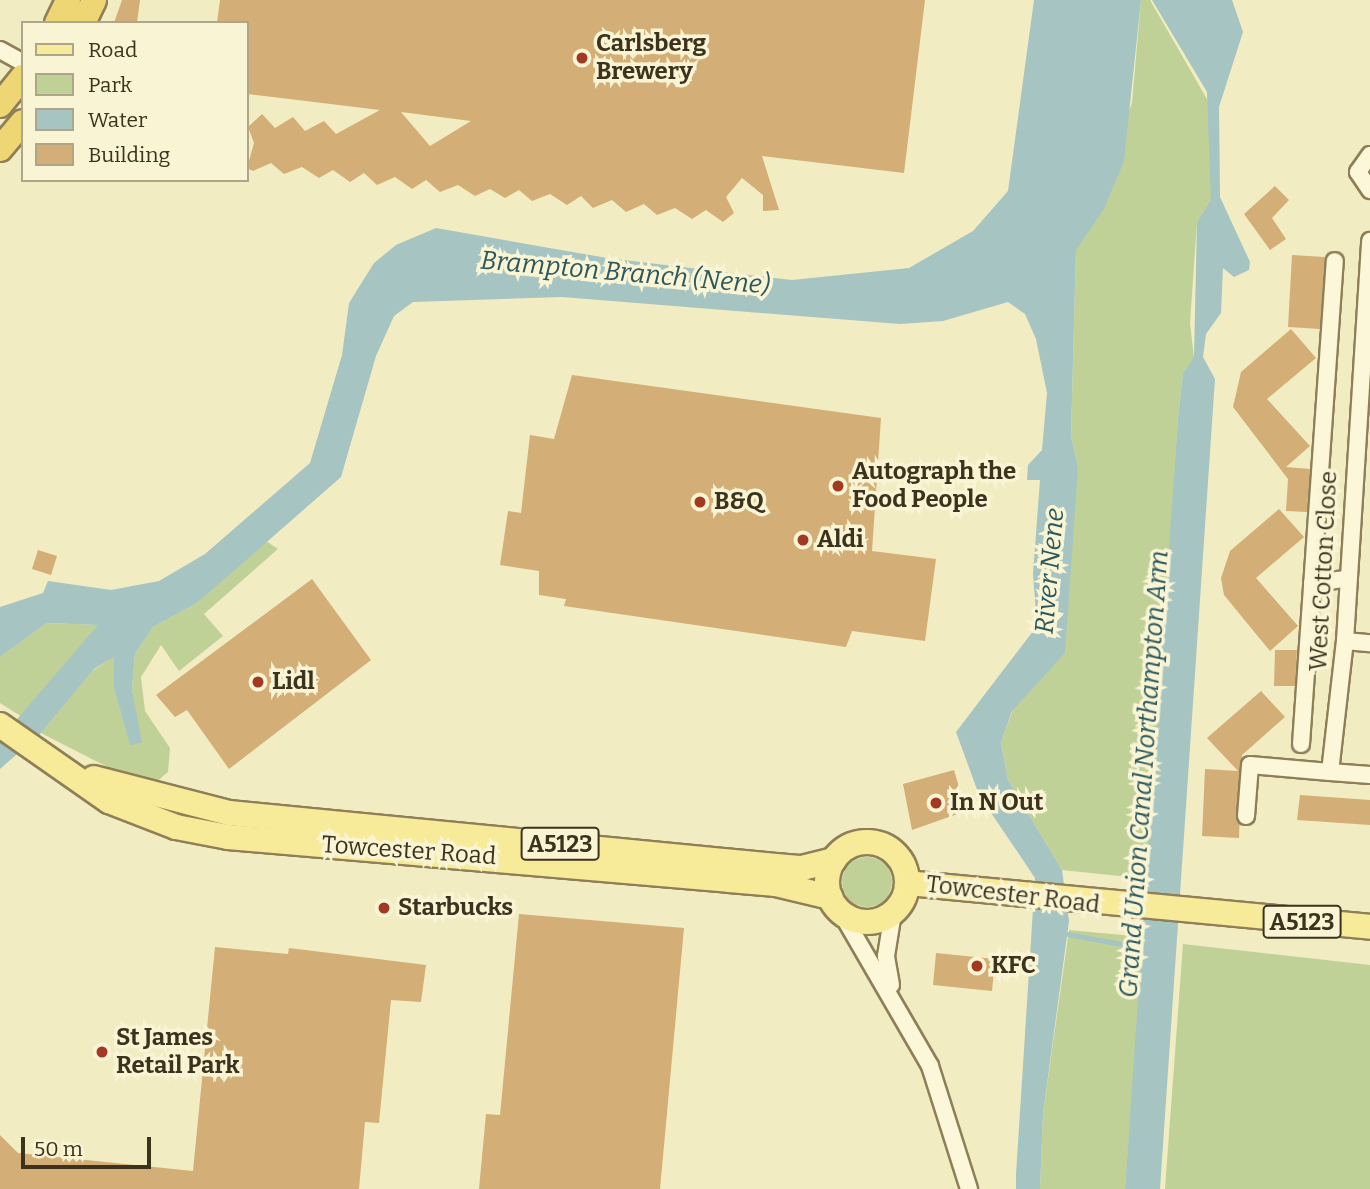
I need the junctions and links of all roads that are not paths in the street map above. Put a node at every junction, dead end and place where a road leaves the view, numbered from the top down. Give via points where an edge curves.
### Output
1 (68, 0) edge
2 (94, 0) edge
3 (58, 21) edge
4 (84, 21) edge
5 (0, 50) edge
6 (21, 62) edge
7 (21, 79) edge
8 (0, 105) edge
9 (21, 124) edge
10 (0, 149) edge
11 (1370, 155) edge
12 (1370, 190) edge
13 (1370, 241) edge
14 (1335, 261) dead end
15 (1344, 579) junction
16 (1312, 583) junction
17 (1345, 641) junction
18 (1370, 643) edge
19 (0, 724) edge
20 (1301, 744) dead end
21 (44, 759) junction
22 (1330, 772) junction
23 (1370, 775) edge
24 (1246, 816) dead end
25 (834, 860) junction
26 (907, 883) junction
27 (836, 905) junction
28 (893, 913) junction
29 (1370, 927) edge
30 (894, 998) junction
31 (969, 1189) edge

1 - 3 highway
2 - 4 highway
5 - 6 street
7 - 8 highway
9 - 10 highway
11 - 12 street via 1358,172
13 - 15 street, West Cotton Close
14 - 16 street
15 - 16 street
15 - 17 street, West Cotton Close
16 - 20 street
17 - 18 street
17 - 22 street, West Cotton Close
19 - 21 main road, Towcester Road / A5123
21 - 25 main road, Towcester Road / A5123 via 126,790 229,813 802,868
21 - 27 main road, Towcester Road / A5123 via 122,807 228,837 775,884
22 - 23 street
22 - 24 street via 1250,765
25 - 26 main road, A5123 via 855,844 883,846 899,858
25 - 27 main road
26 - 28 main road
26 - 29 main road, Towcester Road / A5123 via 972,893
27 - 28 main road, A5123 via 864,923
27 - 30 street
28 - 30 street via 886,956
30 - 31 street via 930,1066

